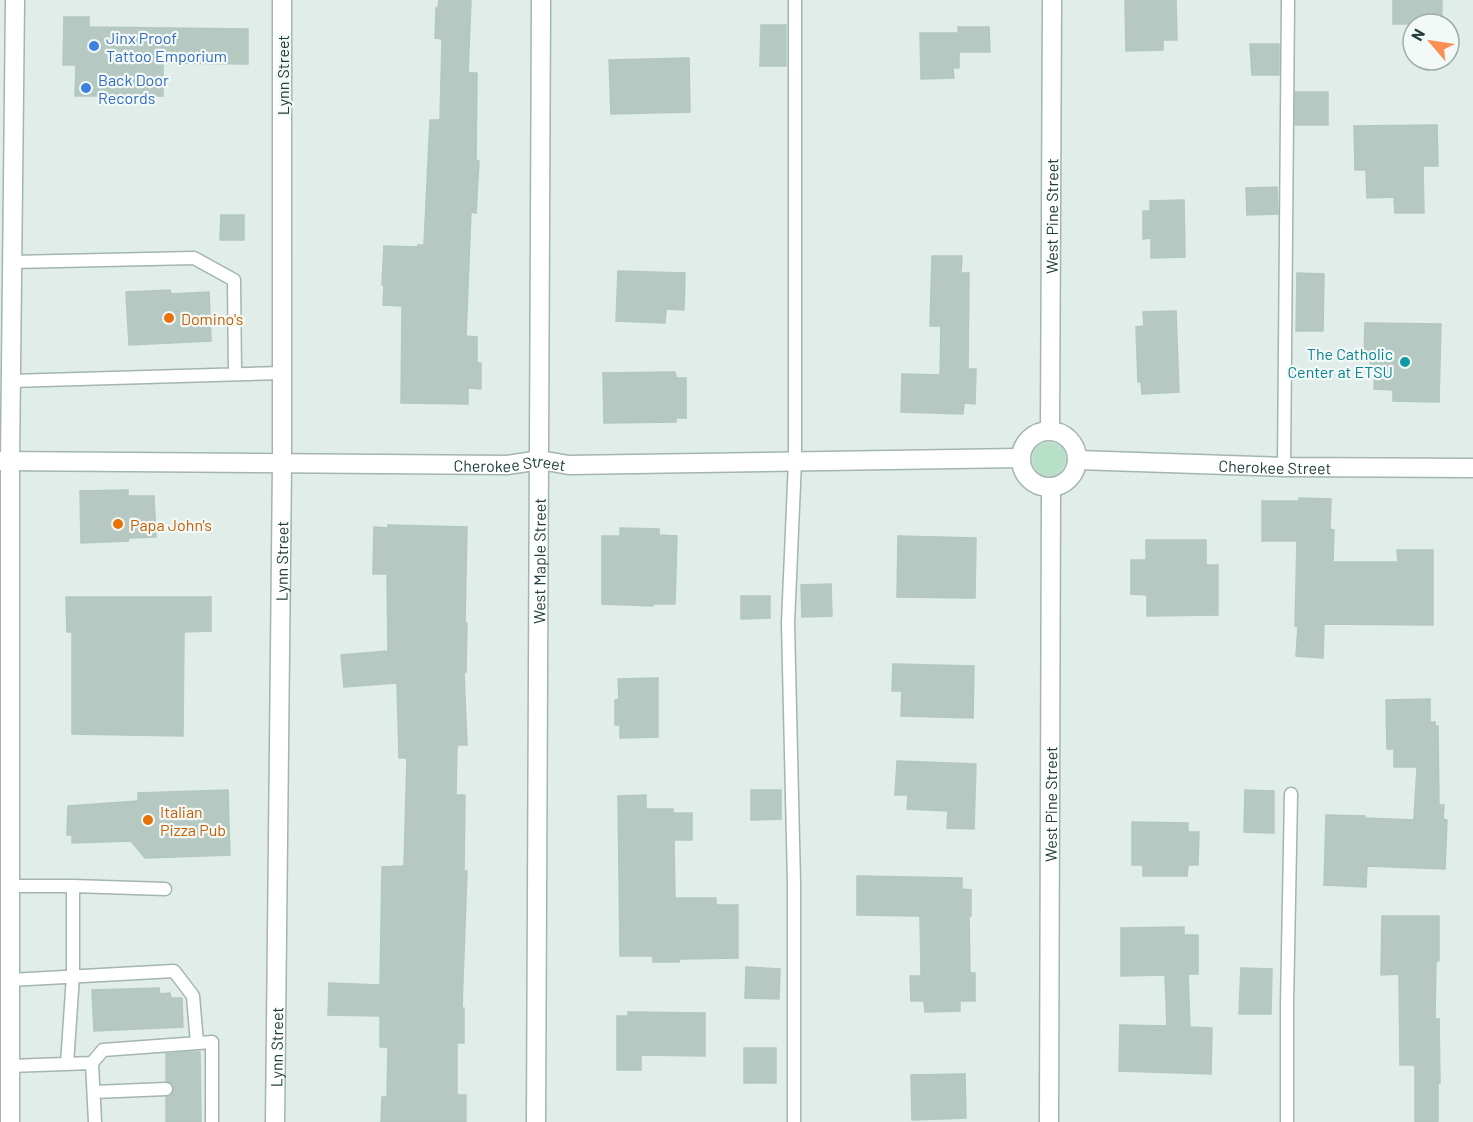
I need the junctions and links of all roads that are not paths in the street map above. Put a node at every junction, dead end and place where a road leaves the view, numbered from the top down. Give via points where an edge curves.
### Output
1 (15, 0) edge
2 (282, 0) edge
3 (541, 0) edge
4 (795, 0) edge
5 (1052, 0) edge
6 (1288, 0) edge
7 (13, 262) junction
8 (282, 373) junction
9 (235, 374) junction
10 (11, 381) junction
11 (1050, 430) junction
12 (1020, 458) junction
13 (540, 460) junction
14 (1077, 460) junction
15 (5, 461) edge
16 (795, 461) junction
17 (282, 463) junction
18 (1284, 467) junction
19 (1473, 468) edge
20 (1051, 487) junction
21 (5, 674) edge
22 (5, 756) edge
23 (1291, 794) dead end
24 (5, 842) edge
25 (9, 886) junction
26 (73, 886) junction
27 (165, 889) dead end
28 (4, 936) edge
29 (73, 976) junction
30 (10, 980) junction
31 (197, 1043) junction
32 (92, 1063) junction
33 (67, 1064) junction
34 (10, 1066) junction
35 (166, 1089) dead end
36 (94, 1092) junction
37 (10, 1122) edge
38 (95, 1122) edge
39 (212, 1122) edge
40 (275, 1122) edge
41 (536, 1122) edge
42 (794, 1122) edge
43 (1049, 1122) edge
44 (1287, 1122) edge

1 - 7 street
2 - 8 street, Lynn Street
3 - 13 street, West Maple Street
4 - 16 lane
5 - 11 street, West Pine Street
6 - 18 lane
7 - 9 lane via 195,258 234,279
7 - 10 street
8 - 9 lane
8 - 17 street, Lynn Street
9 - 10 lane
10 - 15 street
11 - 12 street via 1026,441
11 - 14 street via 1073,442
12 - 16 street, Cherokee Street
12 - 20 street via 1026,476 1041,486
13 - 16 street, Cherokee Street via 569,465
13 - 17 street, Cherokee Street via 507,465
13 - 41 street, West Maple Street
14 - 18 street, Cherokee Street
14 - 20 street via 1066,481
15 - 17 street, Cherokee Street
15 - 21 street
16 - 42 lane via 788,623
17 - 40 street, Lynn Street
18 - 19 street, Cherokee Street
20 - 43 street, West Pine Street
21 - 22 street
22 - 24 street
23 - 44 lane
24 - 25 street
25 - 26 lane
25 - 28 street
26 - 27 lane
26 - 29 lane
28 - 30 street
29 - 30 lane
29 - 31 lane via 174,971 193,996
29 - 33 lane
30 - 34 street
31 - 32 lane via 103,1050
31 - 39 lane via 212,1042 206,1086
32 - 33 lane
32 - 36 lane
33 - 34 lane
34 - 37 street
35 - 36 lane
36 - 38 lane

